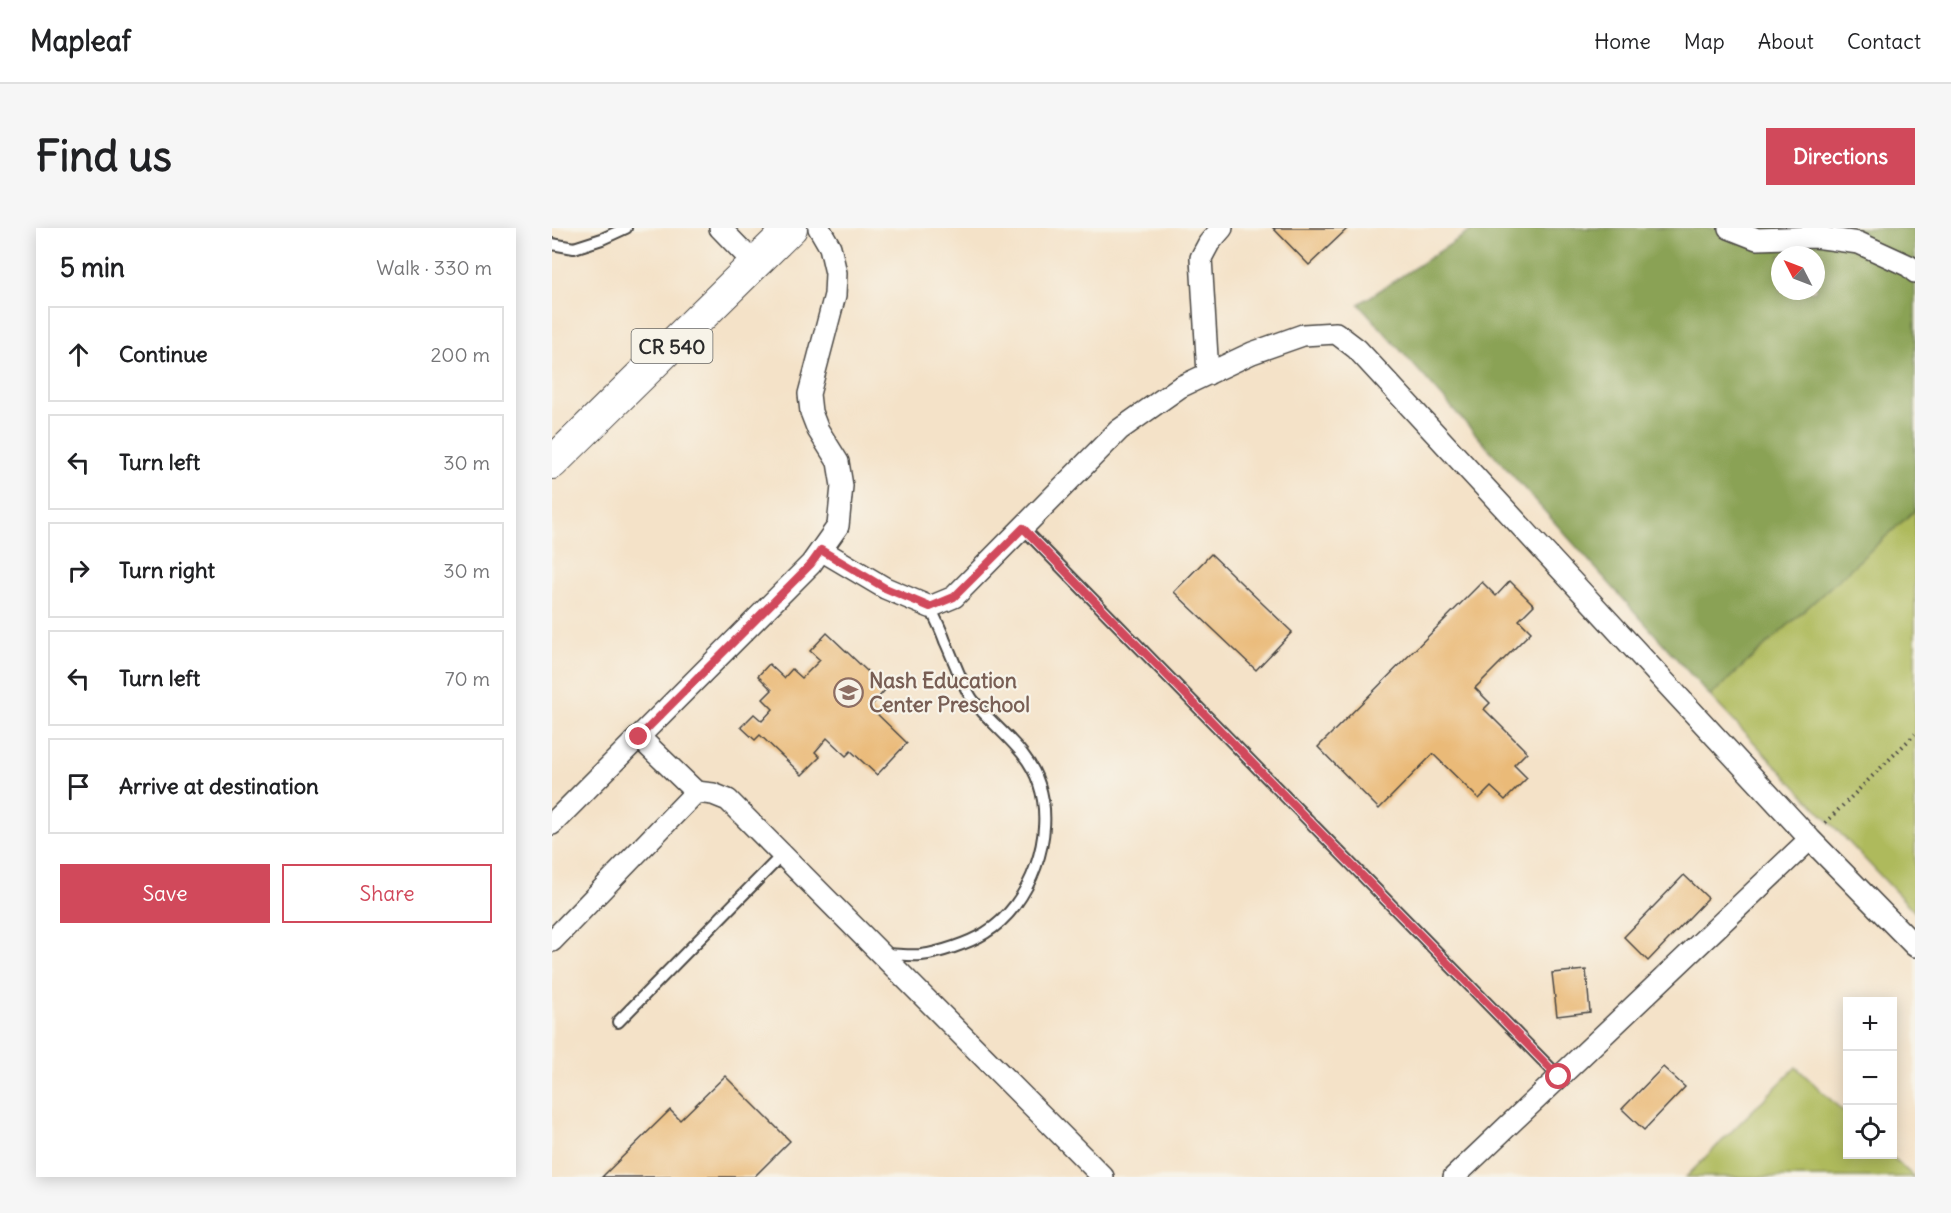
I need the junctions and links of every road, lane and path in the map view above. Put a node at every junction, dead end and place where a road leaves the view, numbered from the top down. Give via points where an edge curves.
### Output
1 (626, 228) edge
2 (720, 228) edge
3 (791, 228) edge
4 (819, 228) edge
5 (1222, 228) edge
6 (1729, 228) edge
7 (552, 244) edge
8 (755, 264) junction
9 (1915, 272) edge
10 (1208, 374) junction
11 (552, 464) edge
12 (1023, 528) junction
13 (821, 550) junction
14 (930, 607) junction
15 (1915, 734) edge
16 (639, 737) junction
17 (696, 792) junction
18 (552, 824) edge
19 (1810, 838) junction
20 (782, 855) junction
21 (552, 941) edge
22 (1915, 946) edge
23 (881, 954) junction
24 (618, 1022) dead end
25 (1559, 1077) junction
26 (1103, 1177) edge
27 (1454, 1177) edge

1 - 7 lane via 574,248
2 - 8 street
3 - 8 main road, CR 540
4 - 13 street via 830,247 836,273 835,295 809,394 818,430 838,462 842,486 838,526
5 - 10 street via 1201,258
6 - 9 street via 1757,239 1815,237 1859,243
8 - 11 main road, CR 540
10 - 12 street via 1180,387 1119,430
10 - 19 street via 1303,335 1336,333 1357,349
12 - 14 street via 954,597
12 - 25 lane
13 - 14 street via 885,588
13 - 16 street
14 - 23 lane via 972,698 1025,753 1039,784 1044,810 1043,838 1037,865 1023,893 1004,918 985,933 921,955
15 - 19 path
16 - 17 street
16 - 18 street
17 - 20 street via 728,800
17 - 21 street
19 - 22 street
19 - 25 street
20 - 23 street
20 - 24 lane
23 - 26 street
25 - 27 street

